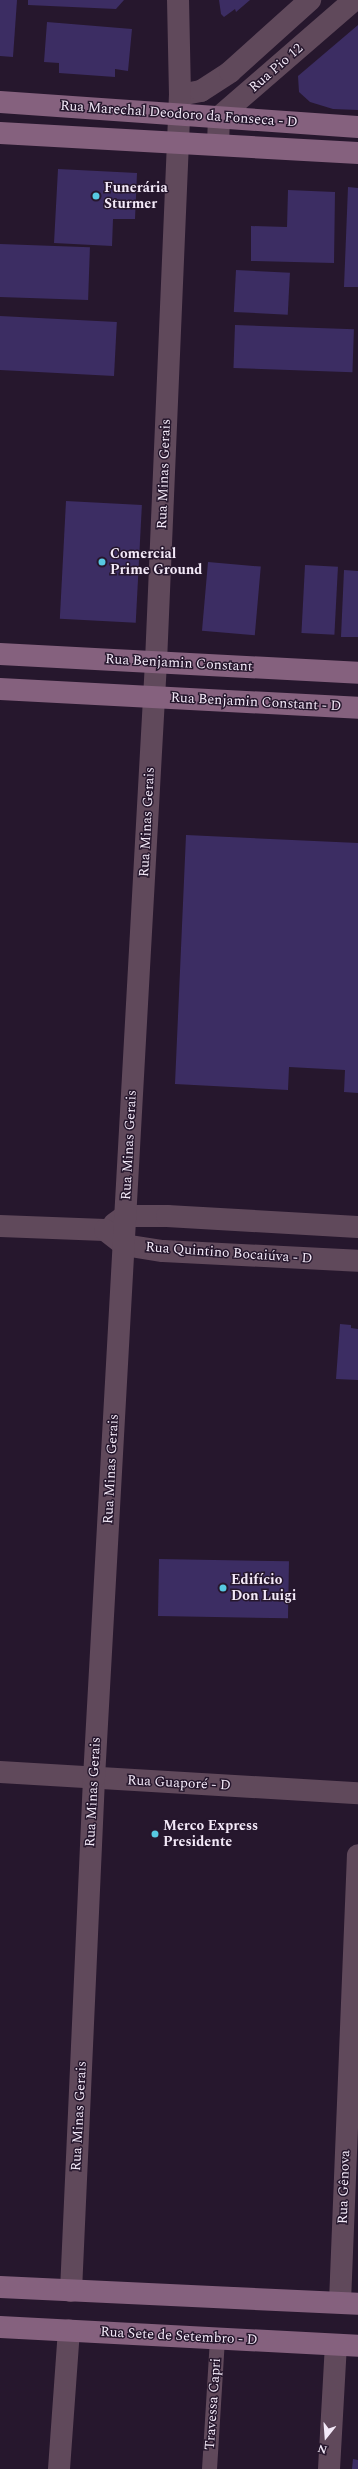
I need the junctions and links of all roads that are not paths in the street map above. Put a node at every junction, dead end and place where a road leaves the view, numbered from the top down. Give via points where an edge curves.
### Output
1 (178, 0) edge
2 (310, 0) edge
3 (354, 0) edge
4 (0, 102) edge
5 (179, 104) junction
6 (219, 116) junction
7 (358, 127) edge
8 (0, 133) edge
9 (177, 142) junction
10 (218, 145) junction
11 (358, 153) edge
12 (0, 654) edge
13 (156, 662) junction
14 (358, 672) edge
15 (0, 689) edge
16 (154, 697) junction
17 (358, 708) edge
18 (125, 1216) junction
19 (296, 1224) junction
20 (0, 1226) edge
21 (358, 1227) edge
22 (105, 1230) junction
23 (124, 1245) junction
24 (294, 1258) junction
25 (358, 1261) edge
26 (0, 1772) edge
27 (94, 1778) junction
28 (358, 1793) edge
29 (358, 1855) edge
30 (0, 2287) edge
31 (71, 2291) junction
32 (349, 2303) edge
33 (0, 2327) edge
34 (69, 2330) junction
35 (217, 2339) junction
36 (336, 2345) junction
37 (358, 2346) edge
38 (59, 2469) edge
39 (209, 2469) edge
40 (329, 2469) edge

1 - 5 street, Rua Minas Gerais
2 - 5 street, Rua Pio 12 via 230,72
3 - 6 street, Rua Pio 12
4 - 5 street, Rua Marechal Deodoro da Fonseca - D
5 - 6 street, Rua Marechal Deodoro da Fonseca - D
5 - 9 street, Rua Minas Gerais
6 - 7 street, Rua Marechal Deodoro da Fonseca - D
6 - 10 street
8 - 9 street, Rua Marechal Deodoro da Fonseca - D
9 - 10 street, Rua Marechal Deodoro da Fonseca - D
9 - 13 street, Rua Minas Gerais
10 - 11 street, Rua Marechal Deodoro da Fonseca - D
12 - 13 street, Rua Benjamin Constant
13 - 14 street, Rua Benjamin Constant
13 - 16 street, Rua Minas Gerais
15 - 16 street
16 - 17 street, Rua Benjamin Constant - D
16 - 18 street, Rua Minas Gerais
18 - 19 street
18 - 22 street
18 - 23 street, Rua Minas Gerais
19 - 21 street
19 - 24 street
20 - 22 street
22 - 23 street, Rua Quintino Bocaiúva - D
23 - 24 street, Rua Quintino Bocaiúva - D via 163,1251
23 - 27 street, Rua Minas Gerais
24 - 25 street, Rua Quintino Bocaiúva - D
26 - 27 street, Rua Guaporé - D
27 - 28 street, Rua Guaporé - D
27 - 31 street, Rua Minas Gerais
29 - 32 street, Rua Gênova
30 - 31 street
31 - 32 street
33 - 34 street, Rua Sete de Setembro - D
34 - 35 street, Rua Sete de Setembro - D
34 - 38 street
35 - 36 street, Rua Sete de Setembro - D
35 - 39 lane, Travessa Capri
36 - 37 street, Rua Sete de Setembro - D
36 - 40 street

